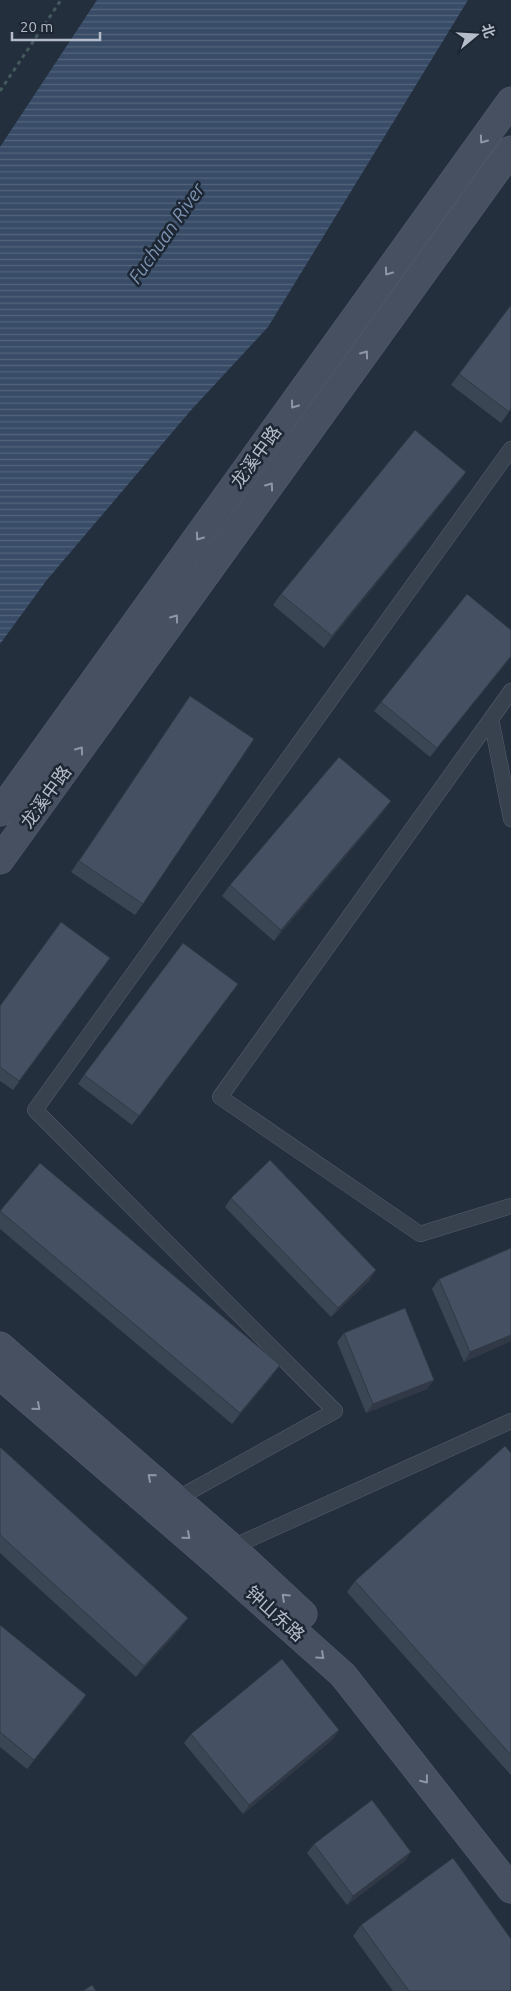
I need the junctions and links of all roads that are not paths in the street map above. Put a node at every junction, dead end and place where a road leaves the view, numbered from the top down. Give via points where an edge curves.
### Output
1 (511, 100) edge
2 (511, 150) edge
3 (511, 450) edge
4 (511, 691) edge
5 (491, 719) junction
6 (0, 812) edge
7 (511, 820) edge
8 (0, 860) edge
9 (511, 1206) edge
10 (0, 1346) edge
11 (0, 1375) edge
12 (511, 1421) edge
13 (166, 1504) junction
14 (222, 1553) junction
15 (511, 1858) edge
16 (511, 1890) edge

1 -> 6 main road, 龙溪中路
8 -> 2 main road, 龙溪中路
3 - 13 lane via 35,1110 335,1410
4 - 5 lane
5 - 7 lane
5 - 9 lane via 220,1097 420,1234
13 -> 10 main road, 钟山东路
11 -> 13 main road, 钟山东路
12 - 14 lane
13 - 14 main road, 钟山东路
15 -> 14 main road, 钟山东路 via 352,1660
14 -> 16 main road, 钟山东路 via 342,1675

